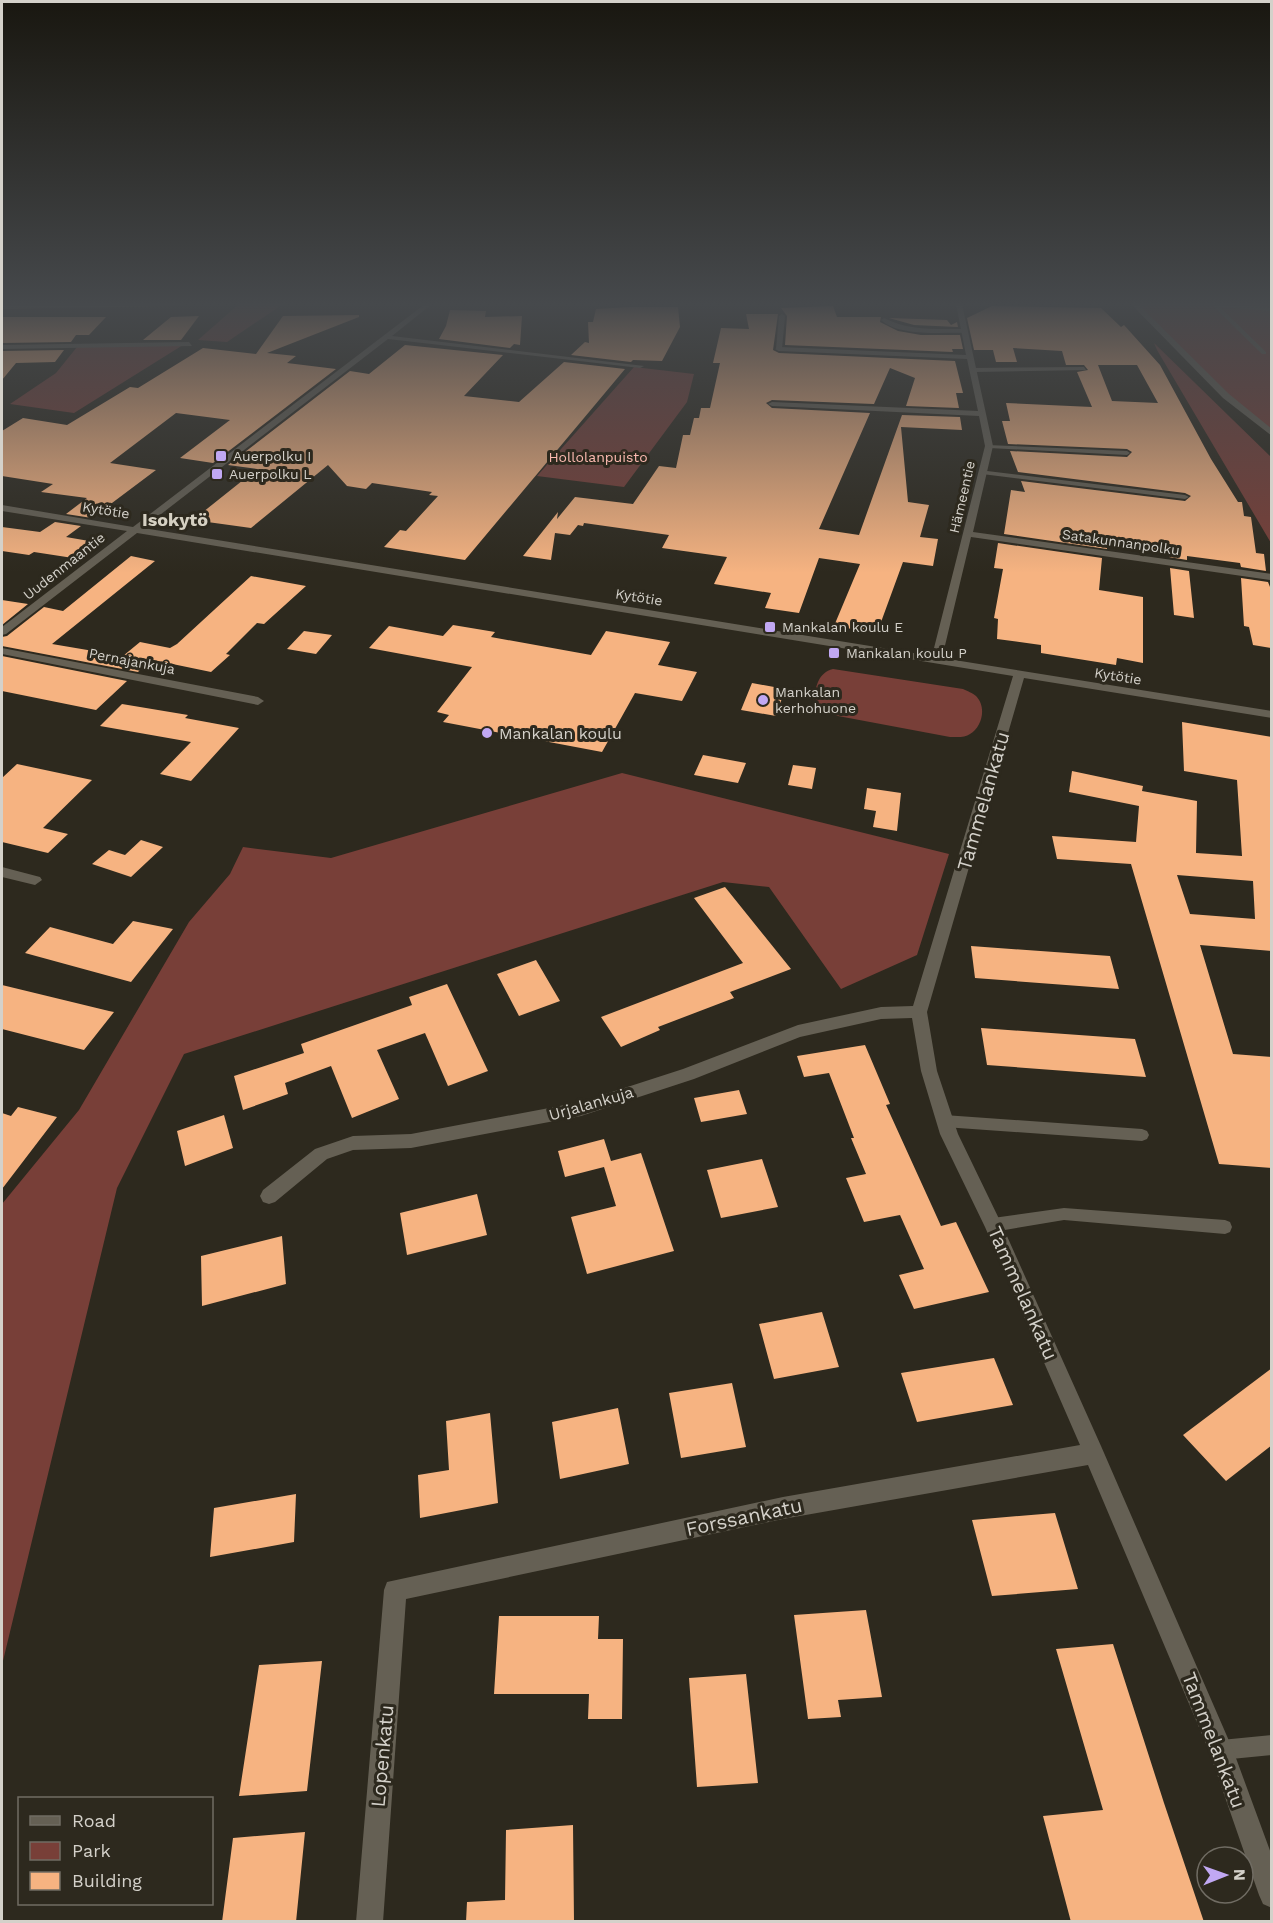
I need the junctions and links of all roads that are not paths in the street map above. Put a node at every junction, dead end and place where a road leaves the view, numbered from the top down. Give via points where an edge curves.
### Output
1 (312, 394) edge
2 (978, 394) edge
3 (1224, 394) edge
4 (772, 404) dead end
5 (982, 414) junction
6 (1272, 434) edge
7 (989, 446) junction
8 (1126, 453) dead end
9 (982, 472) junction
10 (1185, 497) dead end
11 (2, 508) edge
12 (133, 529) junction
13 (968, 534) junction
14 (1270, 577) dead end
15 (2, 632) edge
16 (2, 651) edge
17 (936, 661) junction
18 (1019, 676) junction
19 (258, 701) dead end
20 (1272, 715) edge
21 (2, 872) edge
22 (34, 880) dead end
23 (919, 1012) junction
24 (944, 1121) junction
25 (1142, 1134) dead end
26 (269, 1196) dead end
27 (993, 1225) junction
28 (1225, 1227) dead end
29 (1094, 1453) junction
30 (395, 1590) joint
31 (1272, 1745) edge
32 (1221, 1750) junction
33 (1272, 1895) edge
34 (369, 1922) edge

1 - 12 street, Uudenmaantie
2 - 5 street, Hämeentie
3 - 6 street
4 - 5 street
5 - 7 street, Hämeentie
7 - 8 lane
7 - 9 street, Hämeentie
9 - 10 lane
9 - 13 street, Hämeentie
11 - 12 street, Kytötie
12 - 15 street, Uudenmaantie
12 - 17 street, Kytötie
13 - 14 street, Satakunnanpolku
13 - 17 street, Hämeentie
16 - 19 street, Pernajankuja
17 - 18 street, Kytötie
18 - 20 street, Kytötie
18 - 23 street, Tammelankatu
21 - 22 street
23 - 24 street, Tammelankatu via 929,1071
23 - 26 street, Urjalankuja via 881,1013 798,1031 688,1074 581,1109 411,1141 353,1143 321,1154
24 - 25 lane
24 - 27 street, Tammelankatu
27 - 28 lane via 1064,1214
27 - 29 street, Tammelankatu
29 - 30 street, Forssankatu via 783,1508
29 - 32 street, Tammelankatu
30 - 34 street, Lopenkatu
31 - 32 lane
32 - 33 street, Tammelankatu

